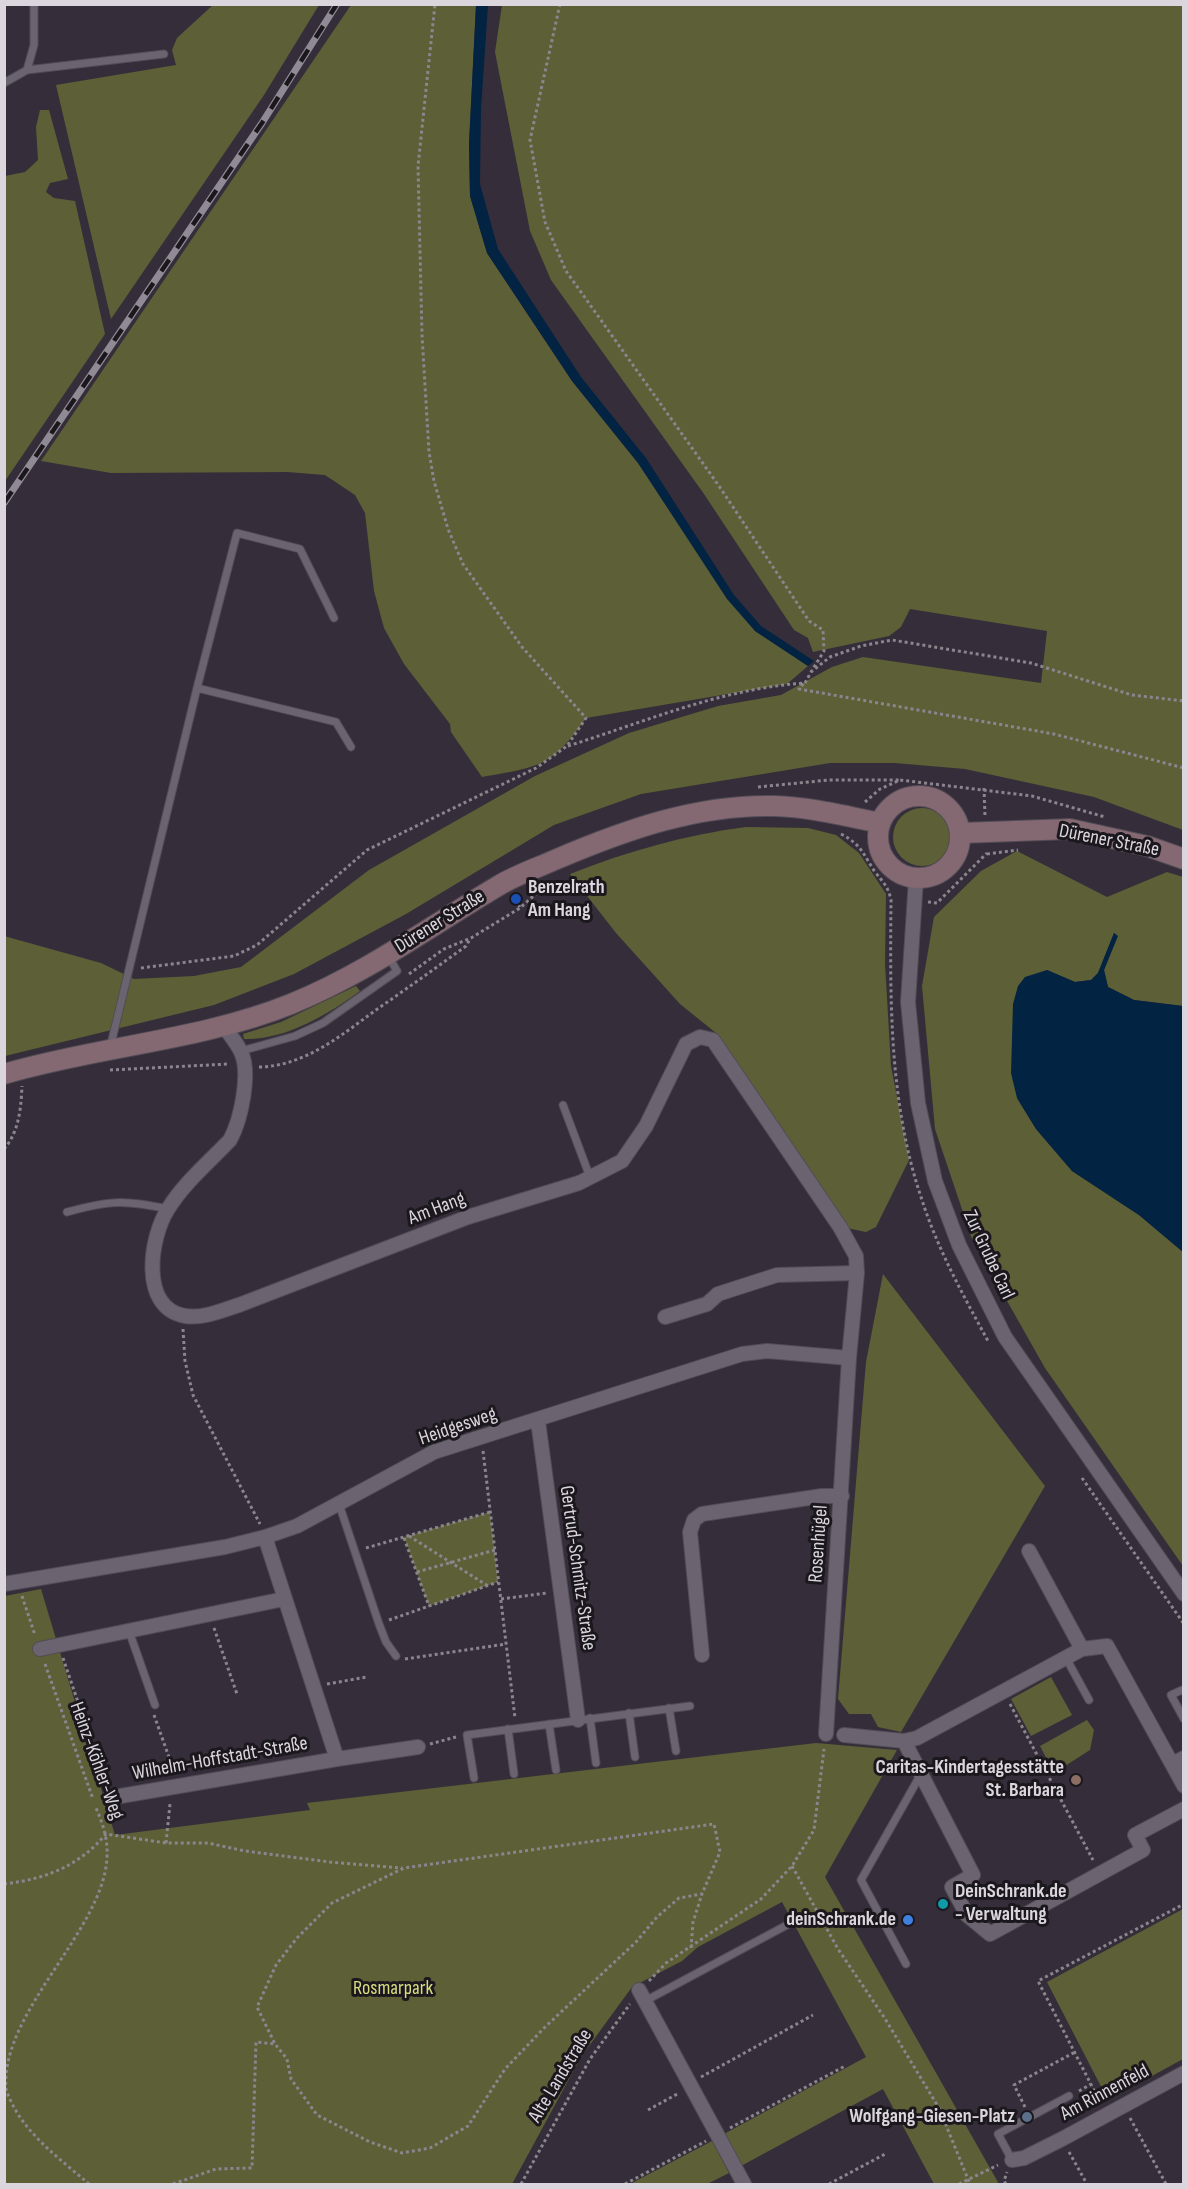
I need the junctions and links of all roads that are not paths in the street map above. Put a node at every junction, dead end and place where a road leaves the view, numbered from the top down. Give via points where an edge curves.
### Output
1 (34, 4) edge
2 (164, 54) dead end
3 (27, 70) junction
4 (4, 83) edge
5 (334, 618) dead end
6 (197, 688) junction
7 (351, 747) dead end
8 (872, 822) junction
9 (961, 833) junction
10 (1184, 859) edge
11 (916, 879) junction
12 (388, 955) junction
13 (225, 1028) junction
14 (110, 1051) junction
15 (243, 1057) junction
16 (9, 1079) edge
17 (563, 1105) dead end
18 (590, 1177) junction
19 (168, 1209) junction
20 (67, 1212) dead end
21 (857, 1274) junction
22 (665, 1317) dead end
23 (849, 1358) junction
24 (538, 1421) junction
25 (842, 1496) junction
26 (339, 1504) junction
27 (265, 1537) junction
28 (1029, 1551) dead end
29 (10, 1582) edge
30 (1184, 1594) edge
31 (284, 1599) junction
32 (129, 1631) junction
33 (40, 1649) road end
34 (1082, 1649) junction
35 (702, 1654) dead end
36 (396, 1656) road end
37 (1066, 1658) junction
38 (1182, 1690) dead end
39 (1089, 1700) dead end
40 (155, 1705) dead end
41 (690, 1706) dead end
42 (669, 1708) junction
43 (629, 1713) junction
44 (584, 1719) junction
45 (1184, 1719) edge
46 (549, 1724) junction
47 (508, 1729) junction
48 (826, 1734) road end
49 (844, 1735) dead end
50 (904, 1741) junction
51 (418, 1747) road end
52 (676, 1751) dead end
53 (635, 1757) dead end
54 (337, 1759) junction
55 (1178, 1761) edge
56 (596, 1763) dead end
57 (556, 1770) dead end
58 (514, 1774) dead end
59 (921, 1774) junction
60 (474, 1778) dead end
61 (1184, 1786) edge
62 (109, 1798) dead end
63 (1184, 1809) edge
64 (787, 1925) dead end
65 (906, 1964) dead end
66 (642, 1996) joint
67 (1184, 2073) edge
68 (1069, 2096) dead end
69 (1012, 2160) joint
70 (744, 2184) edge

1 - 3 lane via 34,45
2 - 3 lane
3 - 4 lane
5 - 6 lane via 300,549 237,533
6 - 7 lane via 336,722
6 - 14 lane
8 - 9 main road via 905,798 922,796 940,801 953,813
8 - 11 main road via 882,857 896,873
8 - 12 main road, Dürener Straße via 818,810 773,806 667,819 595,843 519,875
9 - 10 main road, Dürener Straße via 1070,829 1147,846
9 - 11 main road via 960,847 950,866 934,876
11 - 30 street, Zur Grube Carl via 908,1002 918,1103 935,1181 959,1245 1005,1337
12 - 13 main road, Dürener Straße via 328,988
12 - 15 lane via 397,971 341,1012
13 - 14 main road, Dürener Straße
13 - 15 street
14 - 16 main road, Dürener Straße
15 - 19 street via 237,1127 230,1140
17 - 18 lane
18 - 19 street, Am Hang via 468,1217 203,1316 182,1316 160,1299 152,1274 152,1248
18 - 21 street, Am Hang via 622,1161 652,1116 686,1044 707,1037 715,1043 840,1227 856,1256
19 - 20 lane via 107,1201
21 - 22 street via 777,1275
21 - 23 street
23 - 24 street, Heidgesweg via 742,1354
23 - 25 street, Rosenhügel
24 - 26 street, Heidgesweg via 434,1452
24 - 44 street, Gertrud-Schmitz-Straße via 561,1592
25 - 35 street via 702,1514 694,1520 690,1532
25 - 48 street, Rosenhügel
26 - 27 street, Heidgesweg
26 - 36 lane via 379,1624
27 - 29 street, Heidgesweg
27 - 31 street, Wilhelm-Hoffstadt-Straße
28 - 34 street
31 - 32 street
31 - 54 street, Wilhelm-Hoffstadt-Straße
32 - 33 street
32 - 40 lane
34 - 37 street
34 - 55 street via 1107,1646
37 - 39 lane
37 - 50 street via 917,1738
38 - 45 lane via 1171,1695
41 - 42 lane
42 - 43 lane
42 - 52 lane
43 - 44 lane
43 - 53 lane
44 - 46 lane
44 - 56 lane
46 - 47 lane
46 - 57 lane
47 - 58 lane
47 - 60 lane via 467,1735
49 - 50 street
50 - 59 street
51 - 54 street, Wilhelm-Hoffstadt-Straße
54 - 62 street, Wilhelm-Hoffstadt-Straße
55 - 61 street
59 - 63 street via 973,1875 952,1887 967,1915 990,1934 1143,1850 1135,1835
59 - 65 lane via 861,1880
64 - 66 lane
66 - 70 street
67 - 69 street, Am Rinnenfeld via 1062,2139
68 - 69 lane via 998,2134

